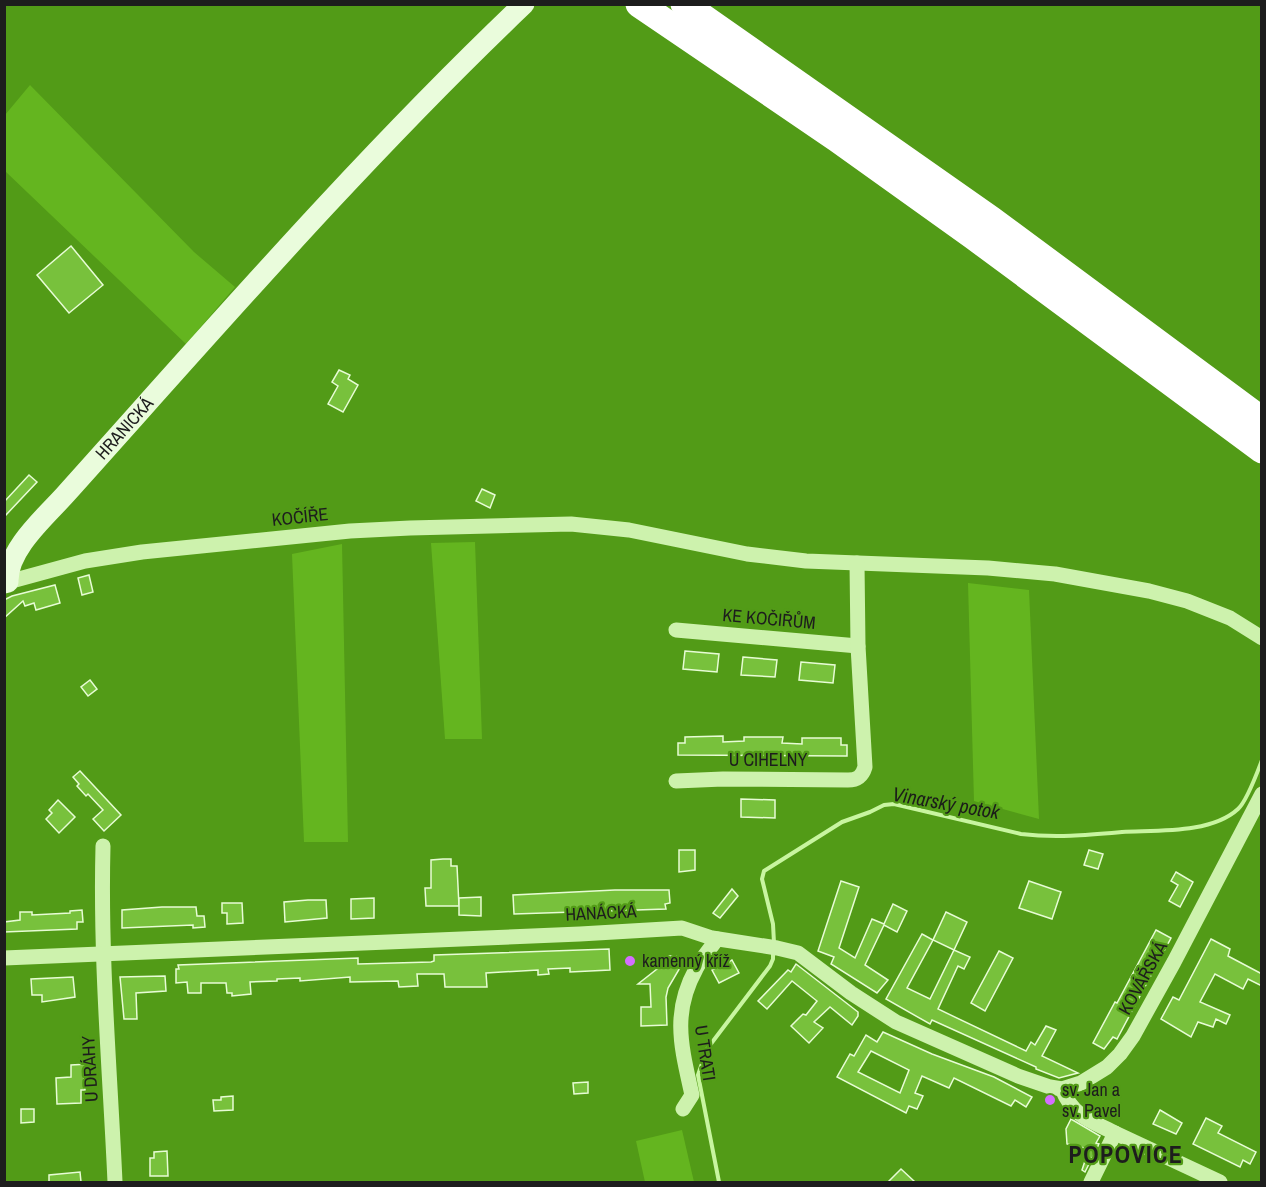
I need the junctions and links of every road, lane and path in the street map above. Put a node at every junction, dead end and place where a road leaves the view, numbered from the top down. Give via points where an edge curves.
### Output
1 (639, 4) edge
2 (684, 4) edge
3 (522, 6) edge
4 (1262, 420) edge
5 (1262, 450) edge
6 (857, 563) junction
7 (6, 583) edge
8 (676, 630) dead end
9 (1262, 638) edge
10 (858, 646) junction
11 (675, 781) dead end
12 (1262, 794) edge
13 (104, 846) dead end
14 (717, 939) junction
15 (103, 954) junction
16 (4, 958) edge
17 (1062, 1089) junction
18 (683, 1109) dead end
19 (1115, 1133) junction
20 (115, 1182) edge
21 (1091, 1182) edge
22 (1220, 1182) edge

1 - 5 highway via 973,236
2 - 4 highway via 992,220
3 - 7 main road, HRANICKÁ via 380,147 33,530 10,562
6 - 7 street, KOČÍŘE via 747,554 600,526 470,526 338,532 132,553 60,567
6 - 9 street, KOČÍŘE via 1024,570 1106,583 1187,601 1230,618
6 - 10 street
8 - 10 street, KE KOČIŘŮM
10 - 11 street, U CIHELNY via 865,767 859,778
12 - 17 street, KOVÁŘSKÁ via 1127,1044 1097,1073
13 - 15 street, U DRÁHY
14 - 15 street, HANÁCKÁ via 682,928
14 - 17 street, HANÁCKÁ via 804,956 850,993 896,1022 1018,1076
14 - 18 street, U TRATI via 696,968 680,1014 692,1095
15 - 16 street, HANÁCKÁ
15 - 20 street, U DRÁHY
17 - 19 street via 1076,1112
19 - 21 street
19 - 22 street

